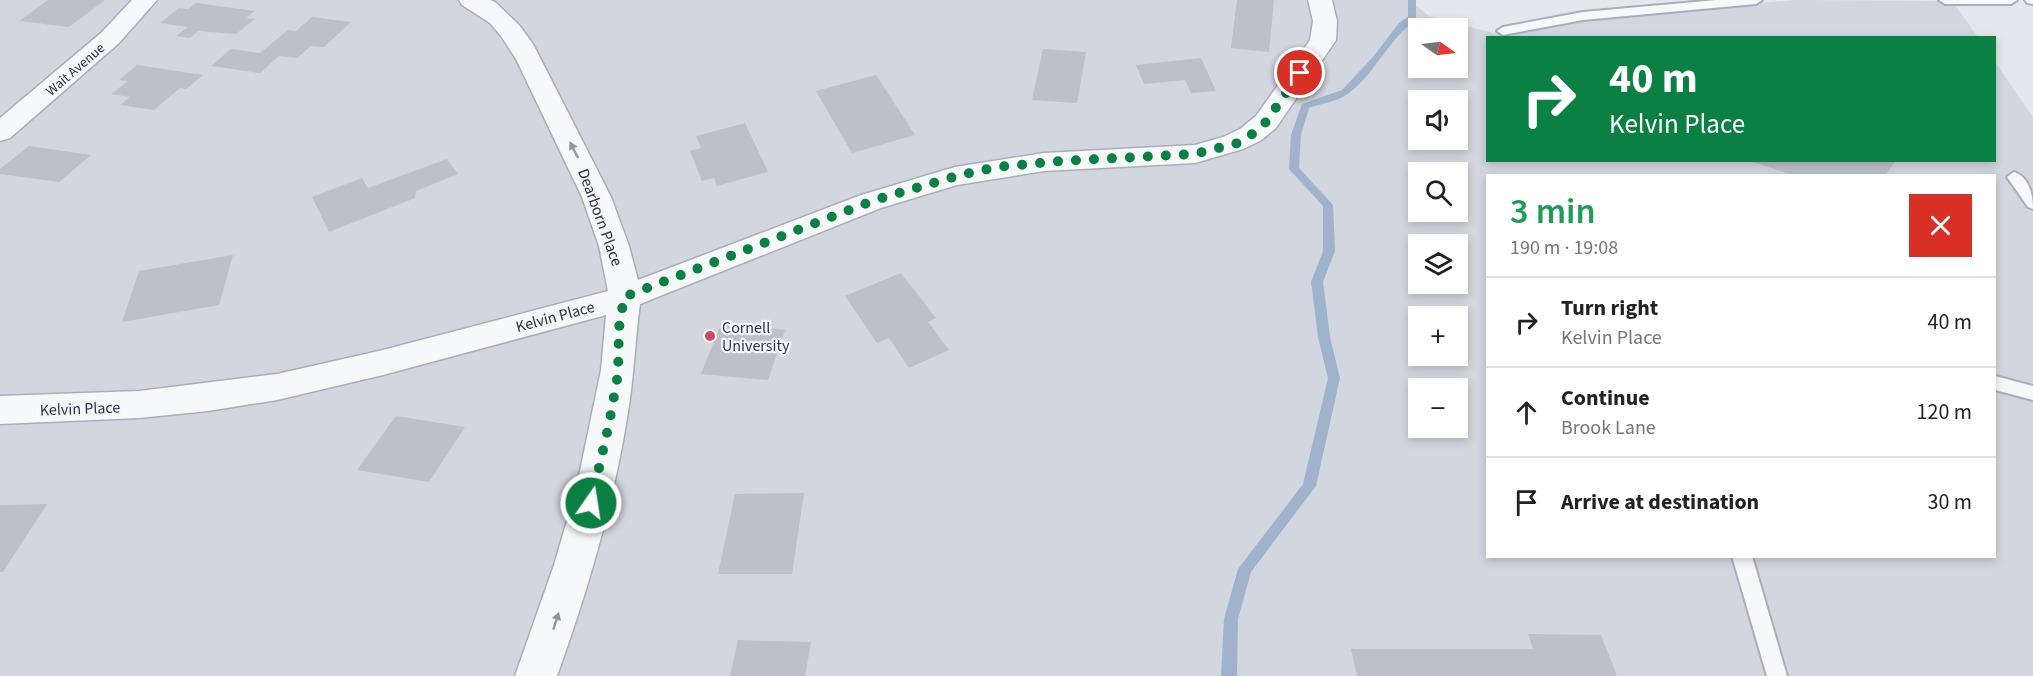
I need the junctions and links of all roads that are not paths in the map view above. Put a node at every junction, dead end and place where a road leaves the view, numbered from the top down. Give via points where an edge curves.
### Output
1 (145, 0) edge
2 (471, 0) edge
3 (1320, 0) edge
4 (1756, 0) edge
5 (1945, 0) edge
6 (2011, 0) edge
7 (1503, 31) dead end
8 (0, 132) edge
9 (2014, 177) dead end
10 (2033, 204) edge
11 (624, 297) junction
12 (1996, 383) edge
13 (2033, 393) edge
14 (0, 410) edge
15 (1743, 558) edge
16 (536, 676) edge
17 (1777, 676) edge

1 - 8 street, Wait Avenue via 110,38
11 -> 2 street, Dearborn Place via 616,253 581,163 527,57 496,13
3 - 11 street, Kelvin Place via 1323,40 1266,122 1238,143 1195,154 997,167 957,176 875,200
4 - 7 lane via 1583,16
5 - 6 lane
9 - 10 lane
11 - 14 street, Kelvin Place via 405,357 277,387 97,409
16 -> 11 street, Dearborn Place via 582,542 597,478 618,374
12 - 13 lane
15 - 17 lane

